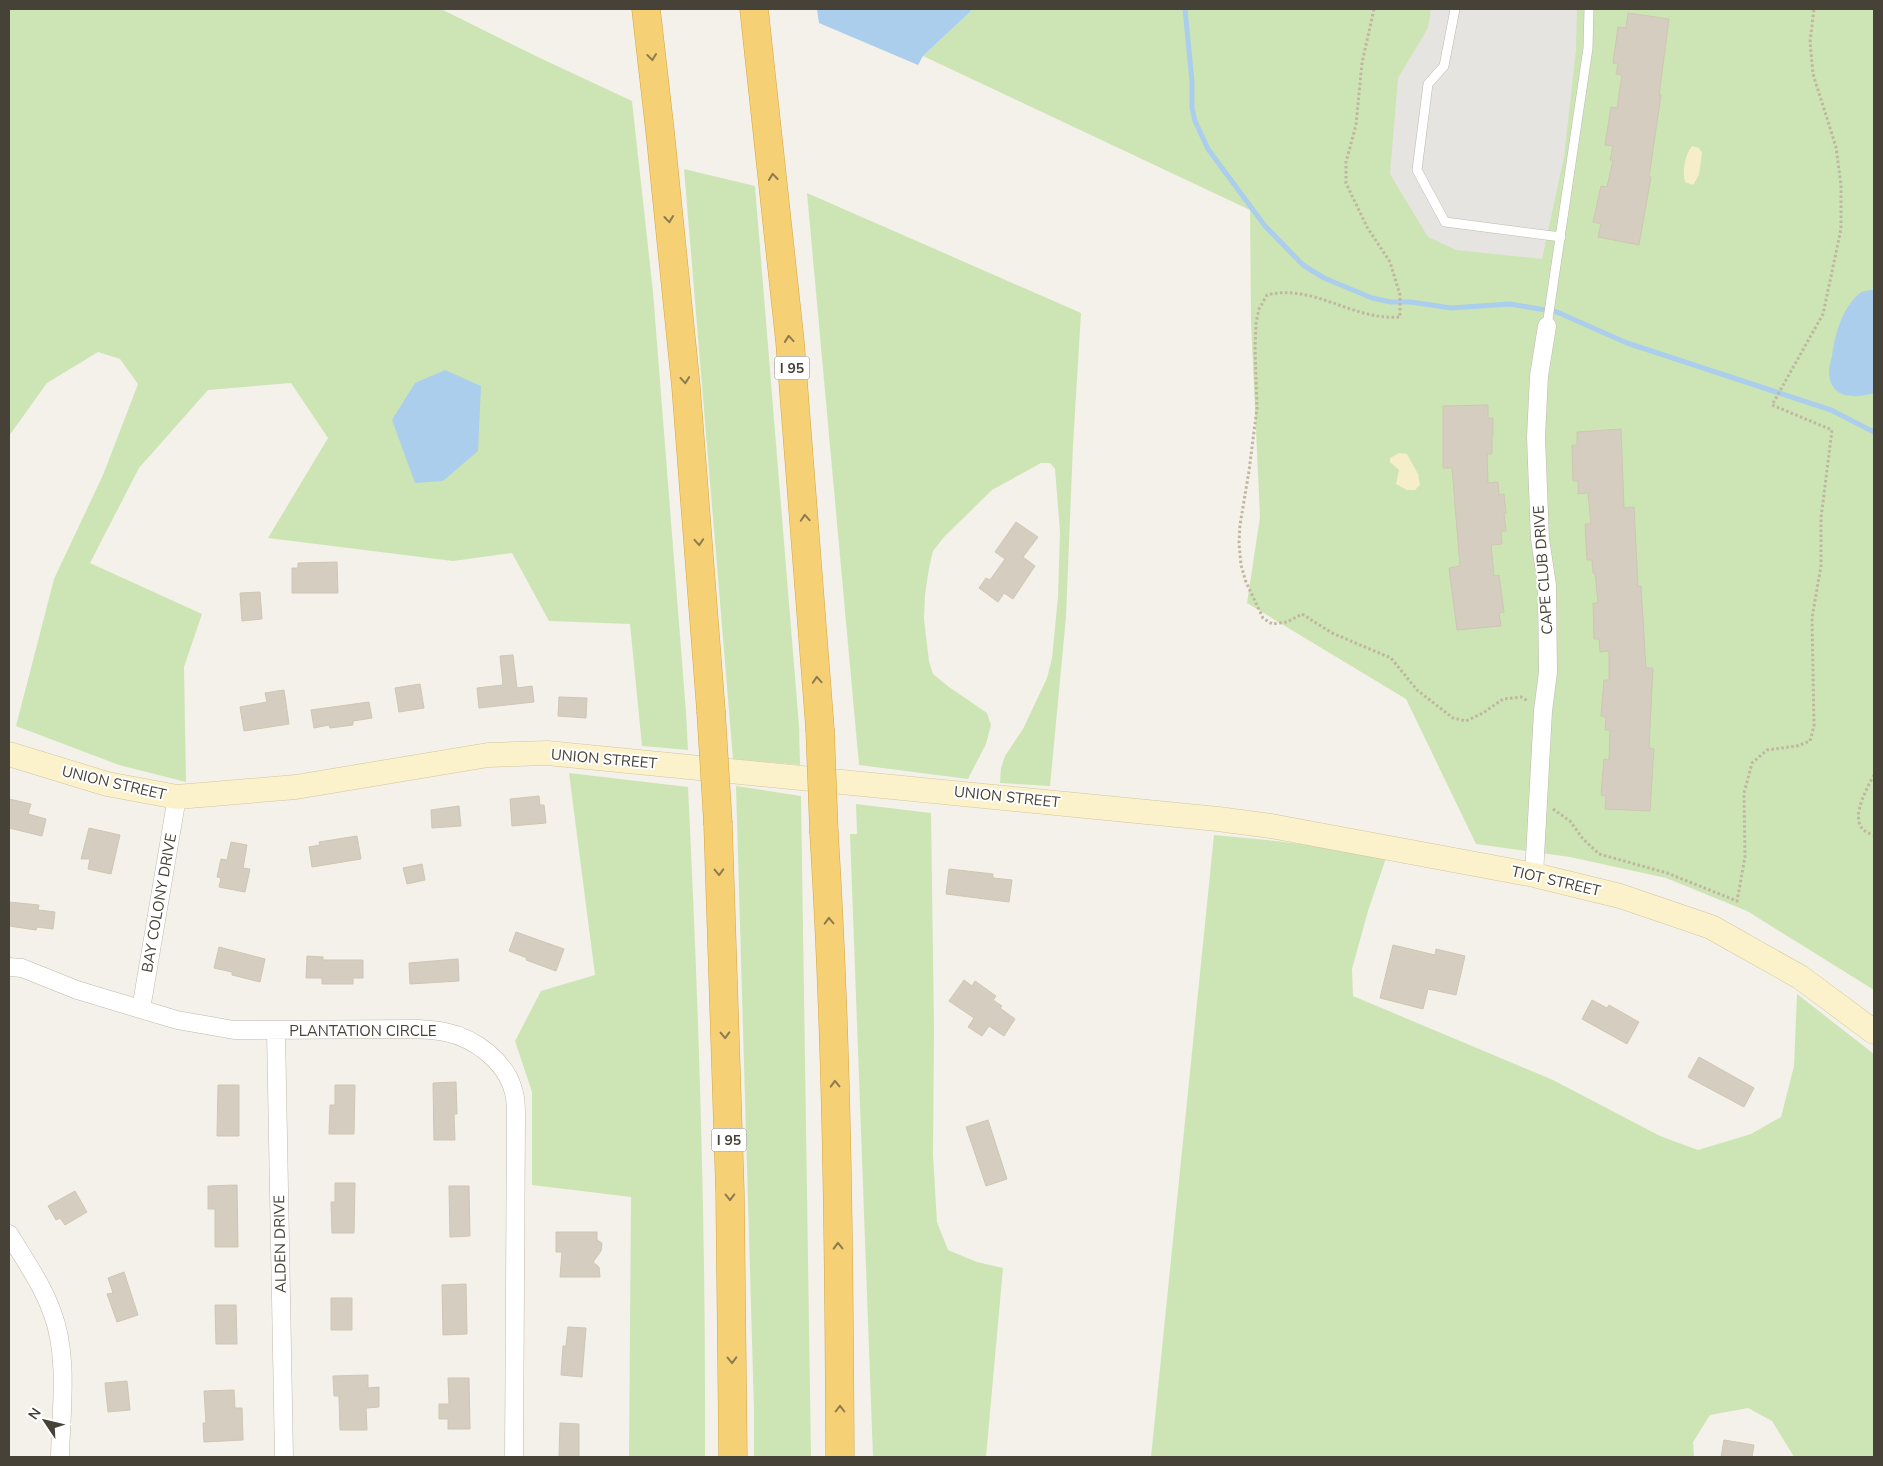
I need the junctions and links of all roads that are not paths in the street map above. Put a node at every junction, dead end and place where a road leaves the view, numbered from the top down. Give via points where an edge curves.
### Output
1 (646, 9) edge
2 (754, 9) edge
3 (1455, 9) edge
4 (1589, 9) edge
5 (1561, 237) junction
6 (1546, 326) joint
7 (9, 754) edge
8 (177, 797) junction
9 (1205, 818) joint
10 (1534, 875) junction
11 (9, 967) edge
12 (141, 1009) junction
13 (276, 1031) junction
14 (1874, 1032) edge
15 (9, 1234) edge
16 (60, 1457) edge
17 (284, 1457) edge
18 (514, 1457) edge
19 (733, 1457) edge
20 (840, 1457) edge

1 -> 19 highway, I 95, bridge via 687,396 718,824 730,1192
20 -> 2 highway, I 95, bridge via 837,1161 820,729 790,342
3 - 5 lane via 1444,66 1428,84 1417,170 1445,222
4 - 5 lane via 1588,48
5 - 6 lane
6 - 10 street, CAPE CLUB DRIVE via 1536,437 1540,539 1548,585 1548,672
7 - 8 main road, UNION STREET via 107,784
8 - 9 main road, UNION STREET via 296,787 488,755 547,753
8 - 12 street, BAY COLONY DRIVE
9 - 10 main road, TIOT STREET via 1272,826
10 - 14 main road, TIOT STREET via 1620,896 1710,928 1800,977
11 - 12 street, PLANTATION CIRCLE via 22,968 77,990
12 - 13 street, PLANTATION CIRCLE via 202,1025
13 - 17 street, ALDEN DRIVE
13 - 18 street, PLANTATION CIRCLE via 418,1029 446,1032 491,1054 506,1072 514,1093 516,1116
15 - 16 street via 46,1298 59,1337 62,1366

